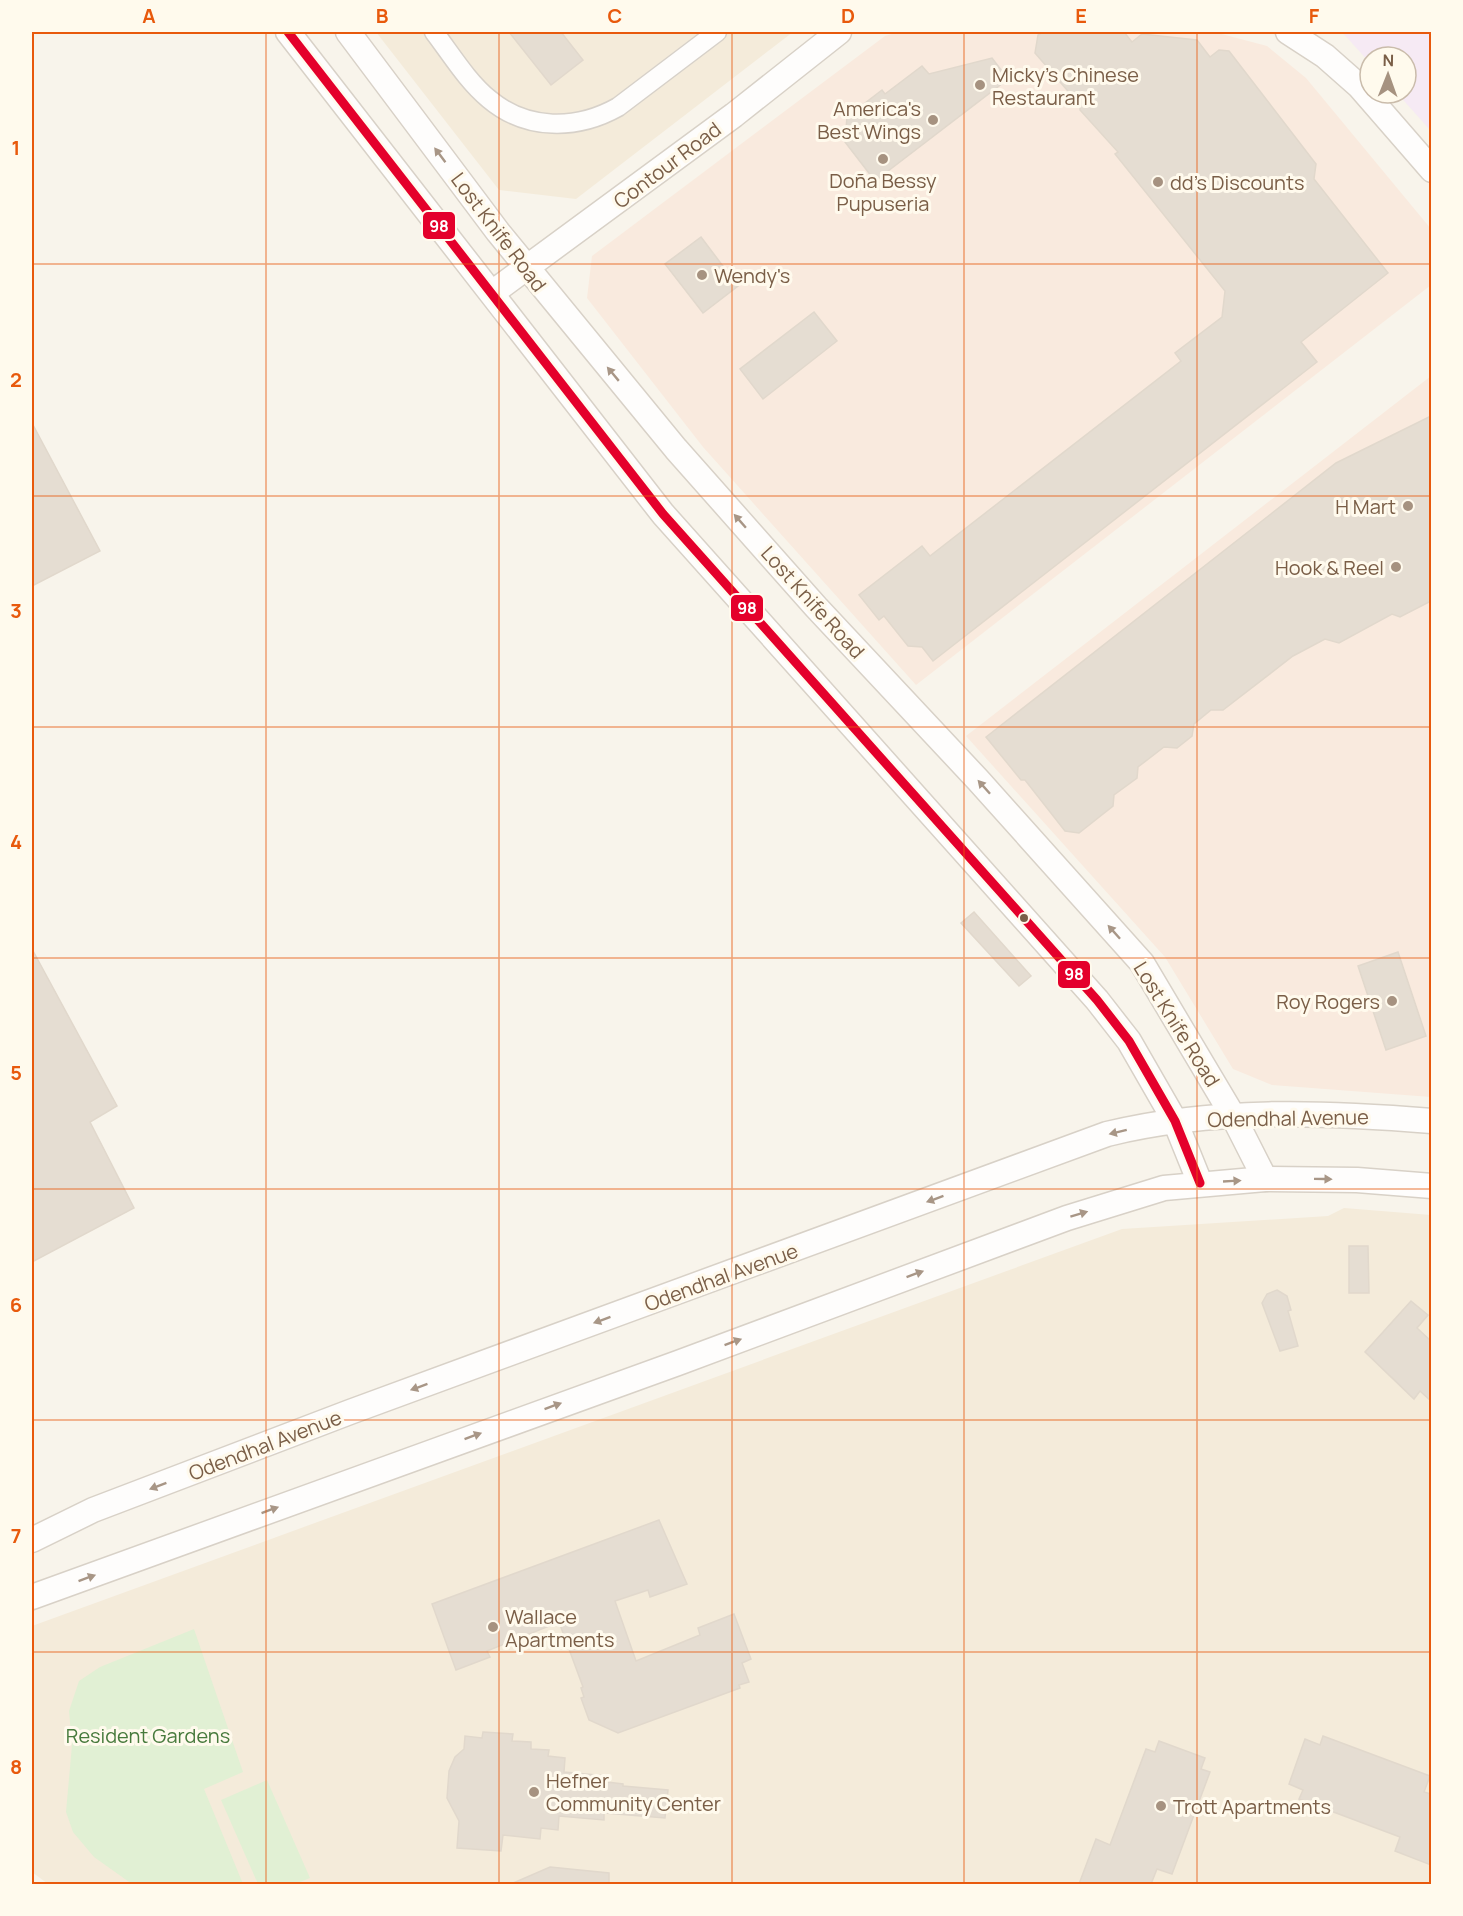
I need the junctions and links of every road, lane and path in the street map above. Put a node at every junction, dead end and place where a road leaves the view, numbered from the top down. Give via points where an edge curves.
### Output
1 (288, 32) edge
2 (348, 32) edge
3 (434, 32) edge
4 (717, 32) edge
5 (839, 32) edge
6 (1297, 34) edge
7 (1431, 170) edge
8 (526, 269) junction
9 (492, 293) junction
10 (1233, 1116) junction
11 (1175, 1121) junction
12 (1431, 1121) edge
13 (1431, 1177) edge
14 (1264, 1179) junction
15 (1357, 1180) junction
16 (1200, 1183) junction
17 (1431, 1186) edge
18 (32, 1540) edge
19 (32, 1597) edge

1 - 9 street
8 -> 2 street, Lost Knife Road
3 - 4 street via 488,99 523,119 562,125 601,116 618,107
5 - 8 street, Contour Road
6 - 7 street via 1359,86
8 - 9 street, Contour Road
10 -> 8 street, Lost Knife Road via 1142,963 793,581 676,449
9 - 11 street via 663,514 1097,1000 1129,1041
10 - 11 street, Odendhal Avenue
10 - 12 street, Odendhal Avenue via 1340,1114
10 - 14 street, Lost Knife Road
11 - 16 street
11 -> 18 street, Odendhal Avenue via 1107,1134 350,1412 93,1510
13 - 15 street
14 -> 15 street
16 -> 14 street
15 - 17 street
19 -> 16 street via 1067,1218 1164,1188

